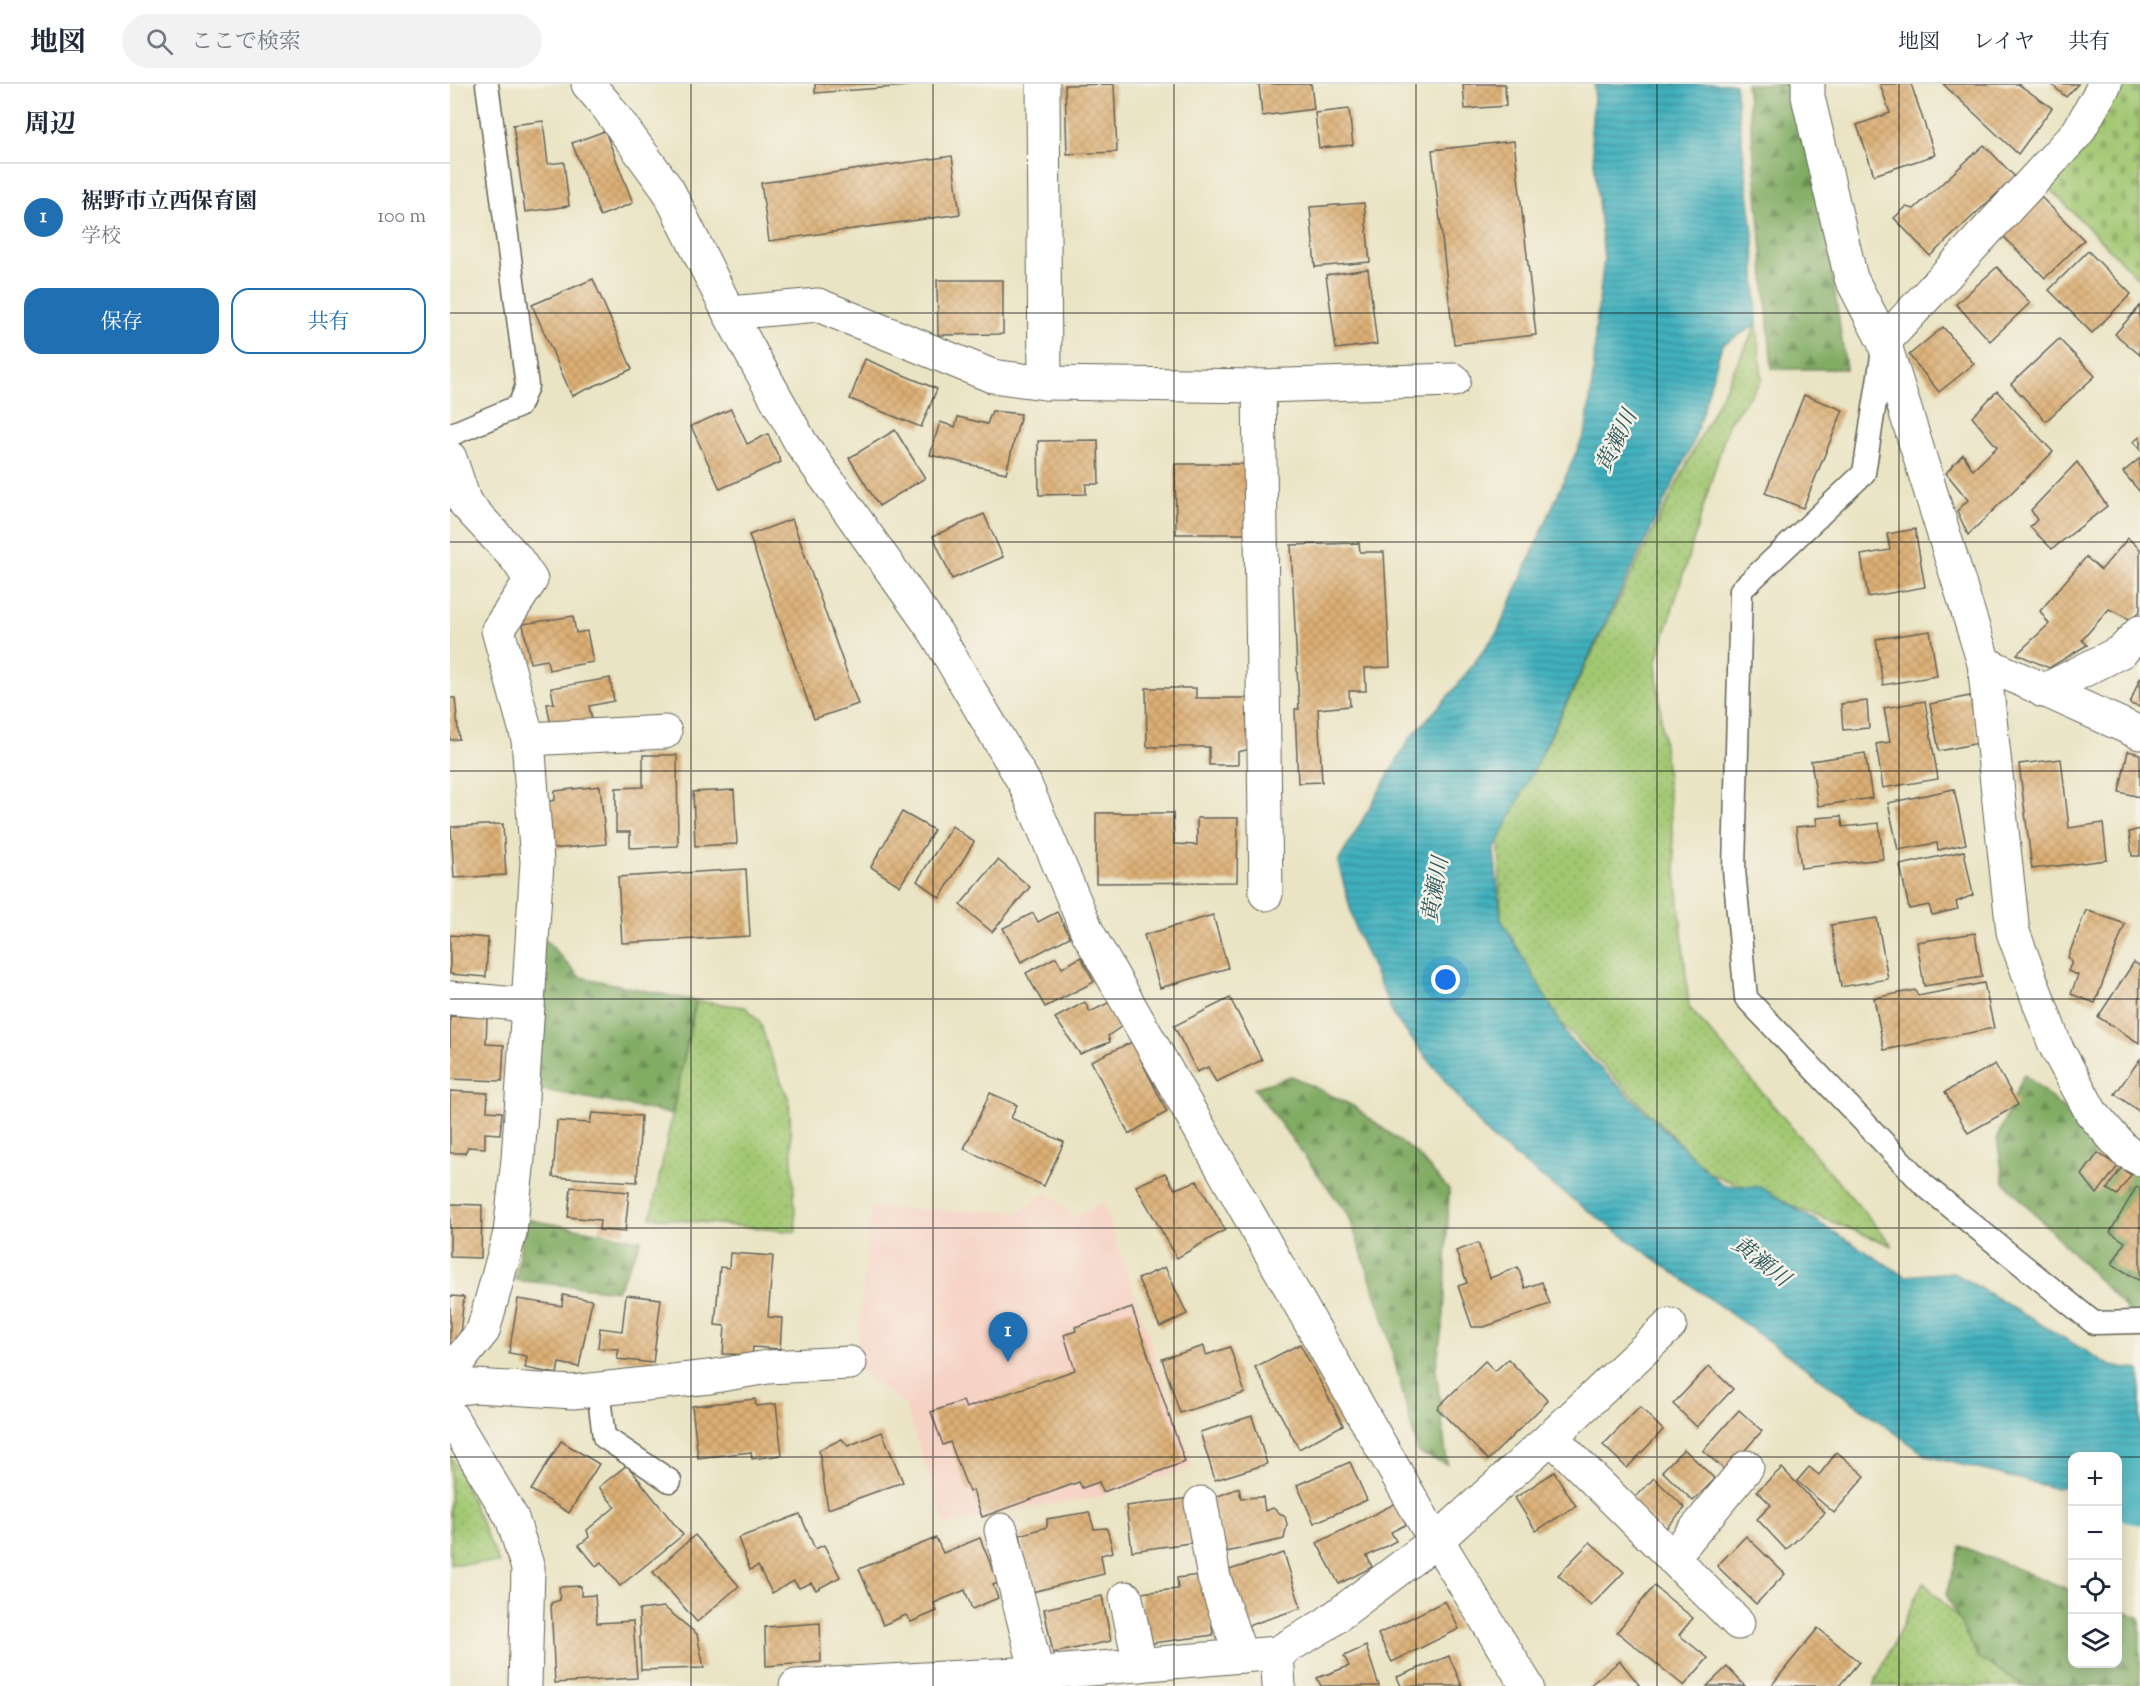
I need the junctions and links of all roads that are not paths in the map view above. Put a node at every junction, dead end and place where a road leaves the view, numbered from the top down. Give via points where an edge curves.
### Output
1 (487, 84) edge
2 (588, 84) edge
3 (1043, 84) edge
4 (1808, 84) edge
5 (2105, 84) edge
6 (729, 313) junction
7 (1884, 342) junction
8 (1454, 380) dead end
9 (1045, 383) junction
10 (1260, 386) junction
11 (450, 435) edge
12 (450, 458) edge
13 (2140, 632) edge
14 (1984, 663) junction
15 (2043, 691) junction
16 (665, 732) dead end
17 (2140, 733) edge
18 (528, 739) junction
19 (1266, 894) dead end
20 (450, 998) edge
21 (528, 1005) junction
22 (2140, 1159) edge
23 (2140, 1322) edge
24 (1670, 1325) dead end
25 (850, 1363) dead end
26 (450, 1372) edge
27 (450, 1389) edge
28 (598, 1390) junction
29 (450, 1415) edge
30 (1551, 1437) junction
31 (1747, 1467) dead end
32 (670, 1481) dead end
33 (1201, 1503) dead end
34 (1001, 1530) dead end
35 (1437, 1540) junction
36 (1672, 1558) junction
37 (1126, 1598) dead end
38 (1738, 1623) dead end
39 (1277, 1653) junction
40 (1240, 1656) junction
41 (1140, 1665) junction
42 (1037, 1672) junction
43 (525, 1686) edge
44 (796, 1686) edge
45 (1279, 1686) edge
46 (1527, 1686) edge

1 - 11 lane via 526,386 519,406
2 - 6 street via 668,190
3 - 9 street
4 - 7 street via 1851,278
5 - 7 street via 2078,132
6 - 9 street via 818,305 992,376
6 - 35 street via 801,443 936,633 1025,784 1088,933
7 - 14 street
7 - 23 lane via 1864,473 1741,590 1734,870 1746,998 1924,1185 2094,1323
8 - 10 street
9 - 10 street
10 - 19 street
12 - 18 street via 465,503 531,580 498,630
13 - 15 street via 2122,651
14 - 15 street
14 - 22 street via 2013,932 2055,1046 2091,1112 2125,1151
15 - 17 street
16 - 18 street
18 - 21 street via 537,862
20 - 21 street
21 - 26 street via 510,1233 483,1331
24 - 30 street
25 - 28 street via 768,1367
27 - 28 street via 476,1386
28 - 32 lane via 604,1437
29 - 43 street via 512,1518 528,1568
30 - 35 street
30 - 36 street
31 - 36 street
33 - 40 street via 1214,1578
34 - 42 street
35 - 39 street via 1326,1623
35 - 46 street
36 - 38 street
37 - 41 street
39 - 40 street
39 - 45 street
40 - 41 street
41 - 42 street
42 - 44 street

